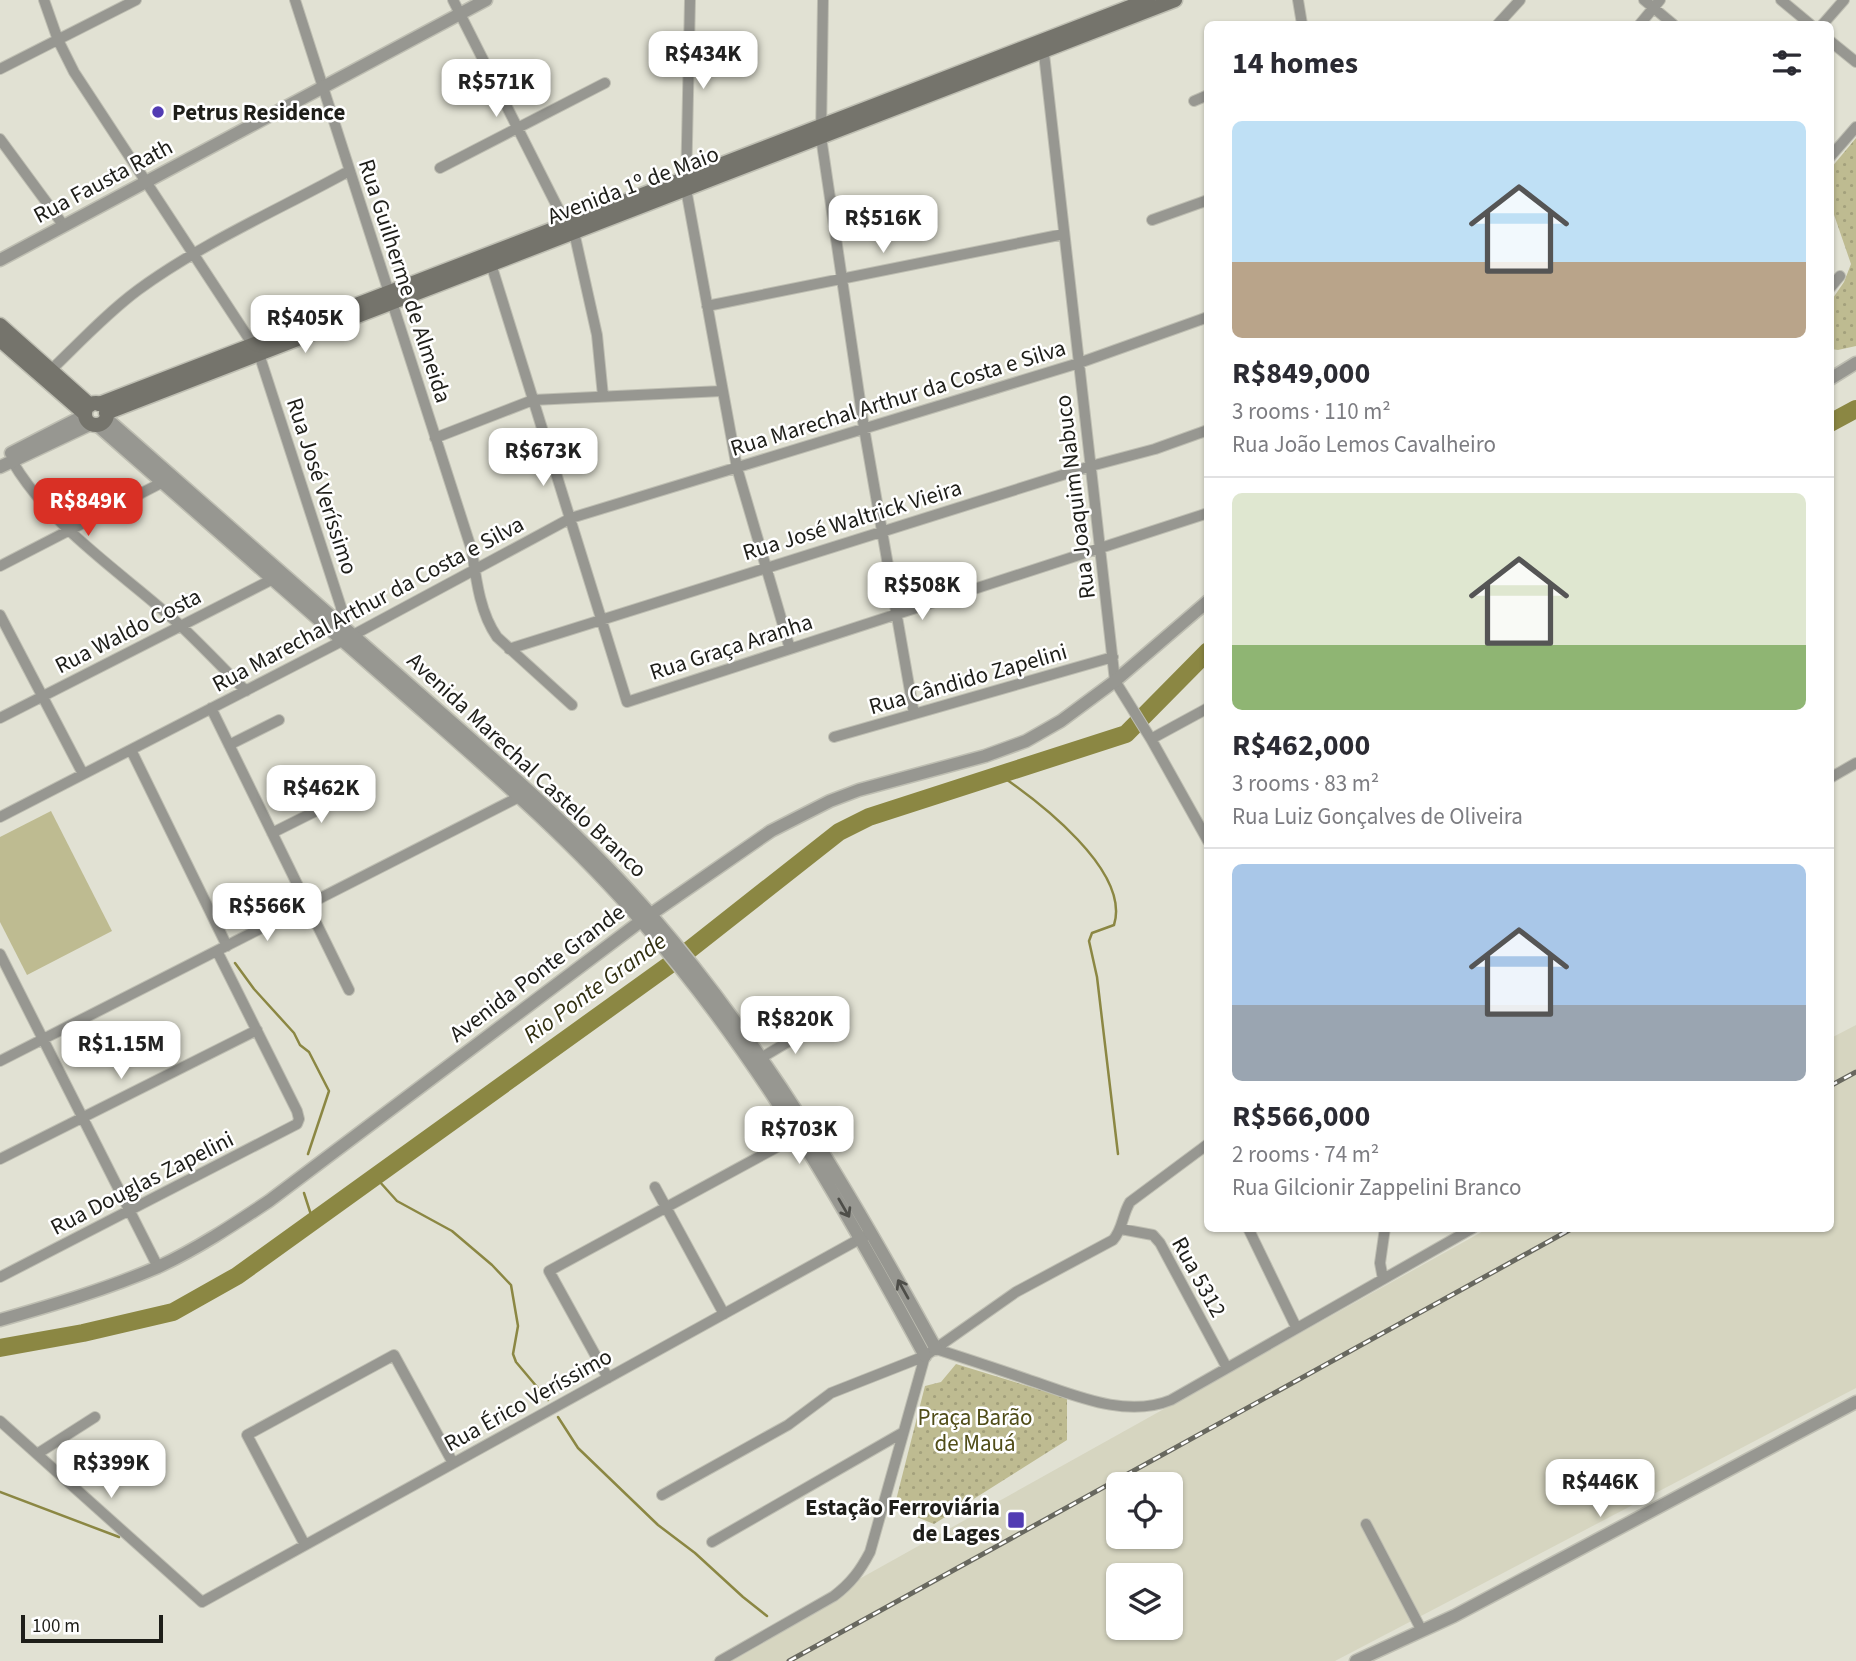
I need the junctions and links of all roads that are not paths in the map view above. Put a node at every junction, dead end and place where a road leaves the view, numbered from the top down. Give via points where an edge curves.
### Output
1 (44, 0) edge
2 (136, 0) edge
3 (295, 0) edge
4 (453, 0) edge
5 (486, 0) edge
6 (690, 0) edge
7 (823, 0) edge
8 (1148, 0) edge
9 (1175, 0) edge
10 (1298, 0) edge
11 (1520, 0) edge
12 (1644, 0) edge
13 (1781, 0) edge
14 (1844, 0) edge
15 (1657, 4) edge
16 (460, 14) junction
17 (1302, 21) edge
18 (1501, 21) edge
19 (1643, 21) edge
20 (1671, 21) edge
21 (1807, 21) edge
22 (1826, 21) edge
23 (58, 40) junction
24 (1834, 44) edge
25 (1043, 46) junction
26 (1856, 62) edge
27 (0, 69) edge
28 (605, 83) dead end
29 (323, 87) junction
30 (1204, 97) edge
31 (1194, 101) dead end
32 (1856, 127) edge
33 (518, 128) junction
34 (822, 131) junction
35 (0, 139) edge
36 (1834, 152) edge
37 (440, 168) dead end
38 (349, 172) junction
39 (146, 182) junction
40 (686, 183) junction
41 (1204, 201) edge
42 (1152, 220) dead end
43 (64, 226) junction
44 (570, 228) junction
45 (1064, 234) junction
46 (194, 255) junction
47 (0, 261) edge
48 (492, 264) junction
49 (1840, 276) dead end
50 (842, 279) junction
51 (1834, 283) edge
52 (390, 298) junction
53 (707, 306) junction
54 (1204, 318) edge
55 (0, 325) edge
56 (0, 340) edge
57 (256, 349) junction
58 (1079, 363) junction
59 (1856, 363) edge
60 (51, 370) junction
61 (1834, 373) edge
62 (722, 391) junction
63 (603, 396) junction
64 (533, 400) junction
65 (95, 415) junction
66 (864, 428) junction
67 (1204, 431) edge
68 (436, 438) junction
69 (6, 460) edge
70 (1091, 466) junction
71 (0, 467) edge
72 (737, 468) junction
73 (163, 482) junction
74 (1204, 514) edge
75 (571, 519) junction
76 (69, 531) junction
77 (882, 531) junction
78 (1100, 548) junction
79 (0, 566) edge
80 (766, 568) junction
81 (473, 570) junction
82 (273, 579) junction
83 (1204, 604) edge
84 (897, 614) junction
85 (0, 615) edge
86 (602, 620) junction
87 (181, 626) junction
88 (346, 634) junction
89 (509, 649) junction
90 (790, 649) junction
91 (1113, 657) junction
92 (1115, 681) junction
93 (246, 691) junction
94 (43, 696) junction
95 (572, 705) dead end
96 (211, 708) junction
97 (1204, 710) edge
98 (914, 714) junction
99 (0, 718) edge
100 (279, 720) dead end
101 (834, 737) dead end
102 (1151, 739) junction
103 (229, 745) junction
104 (131, 750) junction
105 (1856, 763) edge
106 (83, 774) junction
107 (1834, 776) edge
108 (356, 791) dead end
109 (533, 795) junction
110 (519, 797) junction
111 (0, 817) edge
112 (272, 833) junction
113 (1204, 834) edge
114 (307, 905) junction
115 (646, 917) junction
116 (228, 946) junction
117 (217, 951) junction
118 (1, 958) edge
119 (686, 966) junction
120 (349, 990) dead end
121 (813, 1027) dead end
122 (257, 1030) junction
123 (43, 1039) junction
124 (761, 1058) junction
125 (0, 1061) edge
126 (83, 1117) junction
127 (805, 1132) junction
128 (1204, 1148) edge
129 (0, 1158) edge
130 (655, 1187) dead end
131 (666, 1207) junction
132 (130, 1211) junction
133 (1121, 1229) junction
134 (1250, 1232) edge
135 (1384, 1232) edge
136 (1466, 1232) edge
137 (867, 1236) junction
138 (158, 1266) junction
139 (0, 1277) edge
140 (1384, 1279) junction
141 (724, 1314) junction
142 (0, 1320) edge
143 (1296, 1328) junction
144 (931, 1353) junction
145 (1227, 1368) junction
146 (608, 1378) junction
147 (1856, 1402) edge
148 (95, 1417) dead end
149 (0, 1421) edge
150 (902, 1433) junction
151 (37, 1454) junction
152 (453, 1463) junction
153 (662, 1495) dead end
154 (1366, 1524) dead end
155 (712, 1542) dead end
156 (305, 1545) junction
157 (1422, 1631) junction
158 (720, 1661) edge
159 (1356, 1661) edge

1 - 23 street, Rua José Veríssimo
2 - 23 street
3 - 29 street, Rua Guilherme de Almeida
4 - 16 street
5 - 16 street, Rua Fausta Rath
6 - 40 street
7 - 34 street
8 - 25 main road, Avenida 1º de Maio
9 - 25 main road, Avenida 1º de Maio
10 - 17 street
11 - 18 street
12 - 15 street
13 - 21 street
14 - 22 street
15 - 19 street
15 - 20 street
16 - 29 street, Rua Fausta Rath
16 - 33 street
23 - 27 street
23 - 39 street, Rua José Veríssimo
24 - 26 street
25 - 34 main road, Avenida 1º de Maio
25 - 45 street, Rua Joaquim Nabuco
28 - 33 street
29 - 38 street, Rua Guilherme de Almeida
29 - 39 street, Rua Fausta Rath
30 - 31 street
32 - 36 street
33 - 37 street
33 - 44 street
34 - 40 main road, Avenida 1º de Maio
34 - 50 street
35 - 43 street
38 - 46 street
38 - 52 street, Rua Guilherme de Almeida
39 - 43 street, Rua Fausta Rath
39 - 46 street, Rua José Veríssimo
40 - 44 main road, Avenida 1º de Maio
40 - 53 street
41 - 42 street
43 - 47 street, Rua Fausta Rath
44 - 48 main road, Avenida 1º de Maio
44 - 52 main road, Avenida 1º de Maio
44 - 63 street via 597,335
45 - 50 street
45 - 58 street, Rua Joaquim Nabuco
46 - 57 street, Rua José Veríssimo
46 - 60 street via 136,292
48 - 52 main road, Avenida 1º de Maio
48 - 64 street
49 - 51 street
50 - 53 street
50 - 66 street
52 - 57 main road, Avenida 1º de Maio
52 - 68 street, Rua Guilherme de Almeida
53 - 62 street
54 - 58 street, Rua Marechal Arthur da Costa e Silva
55 - 60 main road, Avenida Marechal Castelo Branco
56 - 65 main road, Avenida Marechal Castelo Branco
57 - 65 main road, Avenida 1º de Maio
57 - 88 street, Rua José Veríssimo
58 - 66 street, Rua Marechal Arthur da Costa e Silva
58 - 70 street, Rua Joaquim Nabuco
59 - 61 street
60 - 65 main road, Avenida Marechal Castelo Branco
62 - 63 street
62 - 72 street
63 - 64 street
64 - 68 street
64 - 75 street
65 - 69 street, Avenida 1º de Maio
65 - 73 street, Avenida Marechal Castelo Branco
65 - 88 street, Avenida Marechal Castelo Branco
66 - 72 street, Rua Marechal Arthur da Costa e Silva
66 - 77 street
67 - 70 street, Rua José Waltrick Vieira
68 - 81 street, Rua Guilherme de Almeida via 472,551
69 - 71 street, Avenida 1º de Maio
69 - 76 street
70 - 77 street, Rua José Waltrick Vieira
70 - 78 street, Rua Joaquim Nabuco
72 - 75 street, Rua Marechal Arthur da Costa e Silva
72 - 80 street
73 - 76 street
73 - 82 street, Avenida Marechal Castelo Branco
74 - 78 street, Rua Graça Aranha
75 - 81 street, Rua Marechal Arthur da Costa e Silva
75 - 86 street
76 - 79 street
76 - 87 street
77 - 80 street, Rua José Waltrick Vieira
77 - 84 street
78 - 84 street, Rua Graça Aranha
78 - 91 street, Rua Joaquim Nabuco
80 - 86 street, Rua José Waltrick Vieira
80 - 90 street
81 - 88 street, Rua Marechal Arthur da Costa e Silva
81 - 89 street, Rua Guilherme de Almeida via 491,628
82 - 87 street, Rua Waldo Costa
82 - 88 street, Avenida Marechal Castelo Branco
83 - 92 street, Avenida Ponte Grande
84 - 90 street, Rua Graça Aranha
84 - 98 street
85 - 94 street
86 - 89 street, Rua José Waltrick Vieira
86 - 90 street, Rua Graça Aranha via 627,702
87 - 93 street
87 - 94 street, Rua Waldo Costa
88 - 93 street, Rua Marechal Arthur da Costa e Silva
88 - 109 street, Avenida Marechal Castelo Branco
88 - 110 street, Avenida Marechal Castelo Branco
89 - 95 street, Rua Guilherme de Almeida
91 - 92 street, Rua Joaquim Nabuco
91 - 98 street, Rua Cândido Zapelini
92 - 102 street, Rua Joaquim Nabuco
92 - 115 street, Avenida Ponte Grande via 1026,741 859,790 802,814
93 - 96 street, Rua Marechal Arthur da Costa e Silva
94 - 99 street, Rua Waldo Costa
94 - 106 street
96 - 103 street
96 - 104 street, Rua Marechal Arthur da Costa e Silva
97 - 102 street
98 - 101 street, Rua Cândido Zapelini
100 - 103 street
102 - 113 street, Rua Joaquim Nabuco
103 - 112 street
104 - 106 street, Rua Marechal Arthur da Costa e Silva
104 - 116 street
105 - 107 street
106 - 111 street, Rua Marechal Arthur da Costa e Silva
108 - 112 street
109 - 110 street
109 - 115 street, Avenida Marechal Castelo Branco via 595,855
110 - 114 street
110 - 115 street, Avenida Marechal Castelo Branco
112 - 114 street
114 - 116 street
114 - 120 street
115 - 119 street, Avenida Marechal Castelo Branco
115 - 138 street, Avenida Ponte Grande via 269,1201
116 - 117 street
117 - 122 street
117 - 123 street
118 - 123 street
119 - 124 street, Avenida Marechal Castelo Branco
119 - 127 street, Avenida Marechal Castelo Branco
121 - 124 street
122 - 126 street
122 - 132 street, Rua Douglas Zapelini via 299,1119 293,1127
123 - 125 street
123 - 126 street
124 - 127 street, Avenida Marechal Castelo Branco
126 - 129 street
126 - 132 street
127 - 131 street
127 - 137 street, Avenida Marechal Castelo Branco
128 - 133 street via 1130,1202
130 - 131 street
131 - 141 street
131 - 146 street via 549,1271
132 - 138 street
132 - 139 street, Rua Douglas Zapelini
133 - 144 street via 1113,1240 1016,1292
133 - 145 street, Rua 5312 via 1153,1235 1160,1243
134 - 143 street
135 - 140 street via 1380,1263
136 - 140 street
137 - 141 street, Rua Érico Veríssimo
137 - 144 street, Avenida Marechal Castelo Branco
138 - 142 street, Avenida Ponte Grande
140 - 143 street
141 - 146 street, Rua Érico Veríssimo
143 - 145 street
144 - 145 street via 1091,1400 1133,1407 1157,1406
144 - 150 street
144 - 153 street via 831,1393 788,1425
146 - 152 street, Rua Érico Veríssimo
147 - 157 street
148 - 151 street
149 - 151 street
150 - 155 street
150 - 158 street via 870,1552 860,1572 834,1596
151 - 156 street, Rua Érico Veríssimo via 202,1602
152 - 156 street, Rua Érico Veríssimo
152 - 156 street via 394,1355 247,1435
154 - 157 street
157 - 159 street

